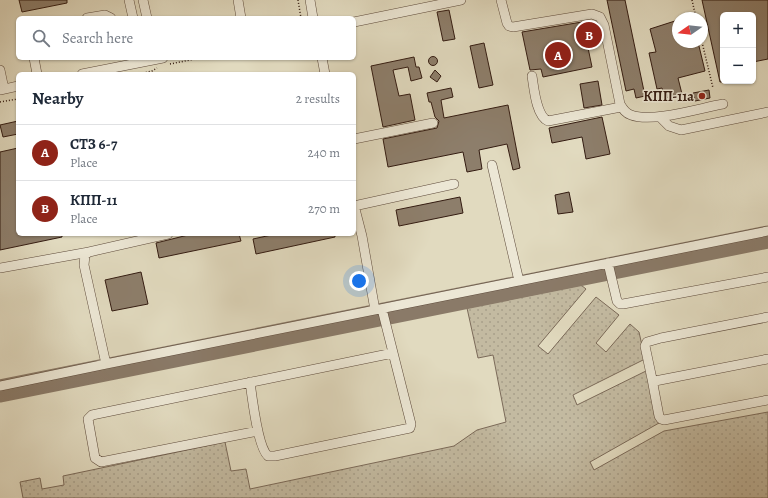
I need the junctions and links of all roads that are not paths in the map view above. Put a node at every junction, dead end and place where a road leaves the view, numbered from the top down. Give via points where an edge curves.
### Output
1 (130, 0) edge
2 (143, 0) edge
3 (238, 0) edge
4 (310, 0) edge
5 (461, 0) edge
6 (501, 0) edge
7 (133, 16) edge
8 (147, 16) edge
9 (240, 16) edge
10 (314, 16) edge
11 (356, 22) edge
12 (34, 60) edge
13 (322, 60) edge
14 (157, 61) edge
15 (121, 62) edge
16 (0, 70) edge
17 (37, 72) edge
18 (102, 72) edge
19 (325, 72) edge
20 (532, 76) dead end
21 (16, 86) edge
22 (2, 90) edge
23 (724, 104) dead end
24 (621, 106) junction
25 (768, 112) edge
26 (660, 117) junction
27 (433, 123) dead end
28 (356, 139) edge
29 (492, 165) dead end
30 (454, 184) dead end
31 (356, 206) edge
32 (356, 214) edge
33 (768, 231) edge
34 (147, 236) edge
35 (136, 237) edge
36 (89, 252) junction
37 (608, 263) junction
38 (0, 268) edge
39 (768, 277) edge
40 (520, 281) junction
41 (378, 310) junction
42 (768, 317) edge
43 (393, 353) junction
44 (768, 359) edge
45 (106, 364) junction
46 (652, 379) junction
47 (250, 382) junction
48 (0, 386) edge
49 (768, 400) edge
50 (258, 431) junction

1 - 7 lane
2 - 8 lane
3 - 9 lane
4 - 10 lane
5 - 11 lane
6 - 24 lane via 508,26 513,27 592,14 600,17 604,25
12 - 17 lane
13 - 19 lane
14 - 15 lane
15 - 18 lane
16 - 22 lane
20 - 24 lane via 539,111 548,121
21 - 22 lane
23 - 26 lane
24 - 26 lane via 632,115
25 - 26 lane via 681,130 669,126
27 - 28 lane
29 - 40 lane
30 - 31 lane
32 - 41 lane
33 - 37 lane
34 - 35 lane
35 - 36 lane
36 - 38 lane
36 - 45 lane via 85,255 84,266
37 - 39 lane via 617,301 620,304
37 - 40 lane
40 - 41 lane
41 - 43 lane
41 - 45 lane
42 - 46 lane via 647,342 645,346
43 - 47 lane
43 - 50 lane via 410,428 270,456 262,449
44 - 46 lane via 657,381
45 - 48 lane
46 - 49 lane via 659,416 664,420
47 - 50 lane
47 - 50 lane via 92,415 88,417 88,421 96,458 101,462

